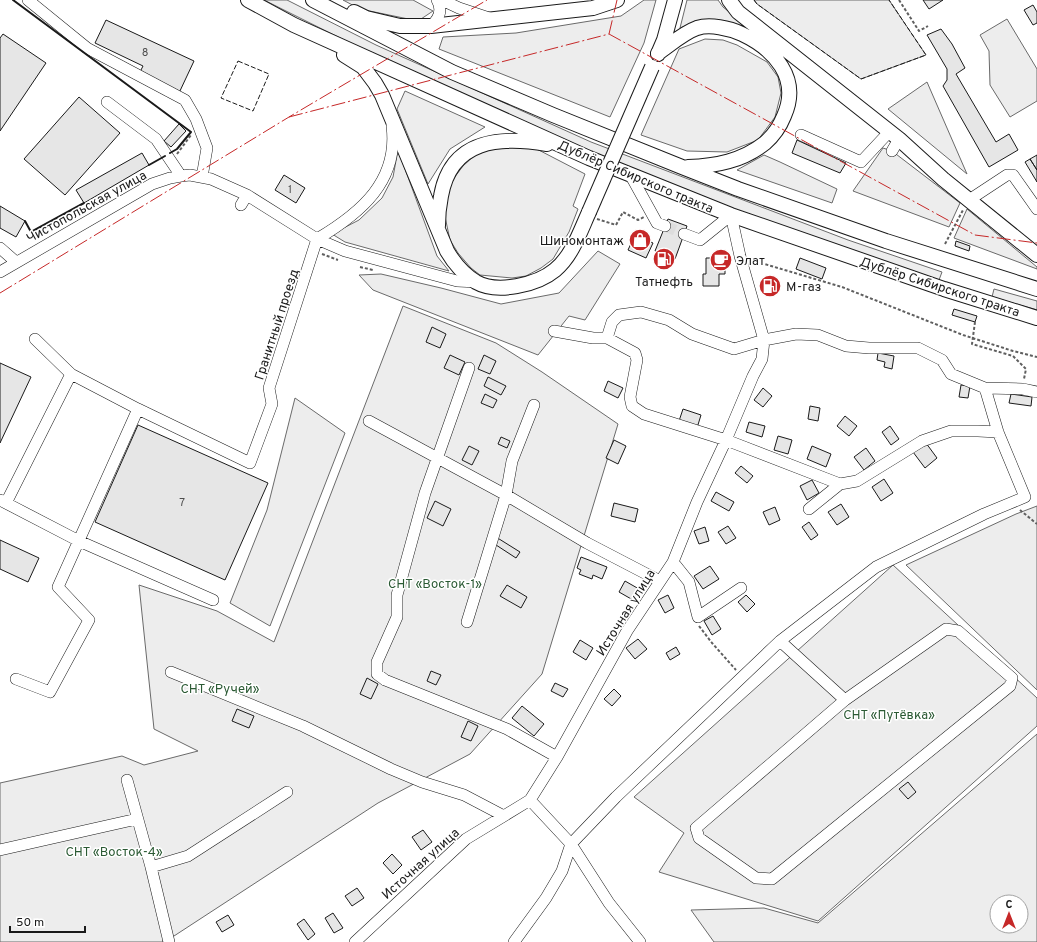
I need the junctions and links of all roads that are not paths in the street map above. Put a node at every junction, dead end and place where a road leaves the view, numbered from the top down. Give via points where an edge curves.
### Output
1 (28, 0) edge
2 (248, 0) edge
3 (313, 0) edge
4 (324, 0) edge
5 (437, 0) edge
6 (442, 0) edge
7 (617, 0) edge
8 (675, 0) edge
9 (729, 0) edge
10 (492, 19) junction
11 (294, 25) junction
12 (431, 26) junction
13 (658, 53) junction
14 (107, 102) dead end
15 (391, 115) junction
16 (801, 135) dead end
17 (894, 135) junction
18 (892, 152) dead end
19 (589, 158) junction
20 (682, 167) junction
21 (181, 176) junction
22 (631, 176) junction
23 (202, 177) junction
24 (247, 195) junction
25 (969, 200) junction
26 (241, 206) dead end
27 (1037, 209) edge
28 (731, 215) junction
29 (665, 226) tunnel mouth
30 (440, 234) junction
31 (684, 234) tunnel mouth
32 (317, 238) junction
33 (0, 248) edge
34 (1037, 255) edge
35 (16, 262) junction
36 (0, 272) edge
37 (478, 282) junction
38 (1037, 289) edge
39 (1037, 318) edge
40 (554, 331) dead end
41 (763, 335) junction
42 (607, 338) junction
43 (35, 339) dead end
44 (469, 368) dead end
45 (70, 374) junction
46 (985, 388) junction
47 (1037, 392) edge
48 (534, 405) dead end
49 (138, 409) junction
50 (369, 421) dead end
51 (998, 432) junction
52 (726, 440) junction
53 (438, 459) junction
54 (840, 484) junction
55 (506, 495) junction
56 (3, 502) edge
57 (809, 509) dead end
58 (79, 541) junction
59 (673, 562) junction
60 (660, 581) junction
61 (741, 588) dead end
62 (213, 600) dead end
63 (467, 622) dead end
64 (780, 642) junction
65 (171, 672) dead end
66 (16, 678) dead end
67 (844, 700) junction
68 (557, 757) junction
69 (127, 780) dead end
70 (287, 792) dead end
71 (530, 800) junction
72 (504, 816) junction
73 (137, 819) junction
74 (571, 844) junction
75 (0, 850) edge
76 (151, 867) junction
77 (169, 942) edge
78 (354, 942) edge
79 (514, 942) edge
80 (640, 942) edge

1 - 23 street via 87,48 185,100 207,148
2 - 11 main road, Дублёр Сибирского тракта
3 - 20 main road, Дублёр Сибирского тракта via 452,72
4 - 12 main road via 366,18 400,26
5 - 12 street via 440,12
6 - 10 street
7 - 10 main road via 593,8
8 - 13 main road
9 - 17 main road via 738,12
10 - 12 main road
11 - 15 main road via 362,67 376,82
11 - 19 main road, Дублёр Сибирского тракта
13 - 20 main road via 698,28 736,31 772,54 780,63 789,86 787,110 775,132 765,142 729,162
13 - 37 main road, bridge via 593,216 564,260 544,278 519,286 486,285
14 - 21 street via 156,140
15 - 30 main road
15 - 32 street via 392,157 383,181 364,204 340,224
16 - 17 street via 861,162
17 - 18 street
17 - 25 main road
19 - 22 main road, Дублёр Сибирского тракта
19 - 30 main road via 547,144 528,141 494,142 472,149 456,161 444,181 439,207
20 - 38 main road, Дублёр Сибирского тракта via 886,241
21 - 23 street, Чистопольская улица
21 - 35 street, Чистопольская улица via 152,184
22 - 28 main road, Дублёр Сибирского тракта
22 - 29 street via 657,223
23 - 24 street, Чистопольская улица
24 - 26 street
24 - 32 street, Чистопольская улица
25 - 27 street via 1007,175 1013,175
25 - 34 main road
28 - 31 street via 700,240
28 - 39 main road, Дублёр Сибирского тракта
28 - 41 street, Источная улица
30 - 37 main road via 453,261 466,275
32 - 37 street, Чистопольская улица via 345,251 457,281
32 - 49 street, Гранитный проезд via 269,388 272,404 250,463
33 - 35 street
35 - 36 street, Чистопольская улица
40 - 42 street
41 - 42 street via 734,349 692,334 669,320 641,312 619,315 612,322
41 - 46 street via 818,335 846,346 918,348 942,360 951,374
41 - 52 street, Источная улица via 762,359
42 - 52 street via 635,353 637,360 630,397 632,406 644,414
43 - 45 street
44 - 53 street
45 - 49 street
45 - 56 street
46 - 47 street
46 - 51 street
48 - 55 street via 512,461
49 - 58 street
50 - 53 street
51 - 54 street via 951,431 922,441 857,481
51 - 64 street via 1025,497 984,514 876,567
52 - 54 street
52 - 59 street, Источная улица
53 - 55 street
53 - 68 street via 397,595 397,617 378,662 377,674 385,680 507,729
54 - 57 street
55 - 60 street via 587,543
55 - 63 street
56 - 58 street
58 - 62 street
58 - 66 street via 58,587 89,620 50,692
59 - 60 street, Источная улица
59 - 61 street via 689,582 698,617
60 - 68 street, Источная улица via 628,631
64 - 67 street
64 - 74 street via 616,797
65 - 72 street via 303,726 391,769 464,795
67 - 67 street via 946,628 958,631 1012,678 1010,686 772,879 756,878 699,838 696,828
68 - 71 street, Источная улица
69 - 73 street
70 - 76 street via 188,856
71 - 72 street, Источная улица
71 - 74 street
72 - 78 street, Источная улица via 466,839
73 - 75 street
73 - 76 street
74 - 79 street via 562,871
74 - 80 street via 609,903
76 - 77 street

